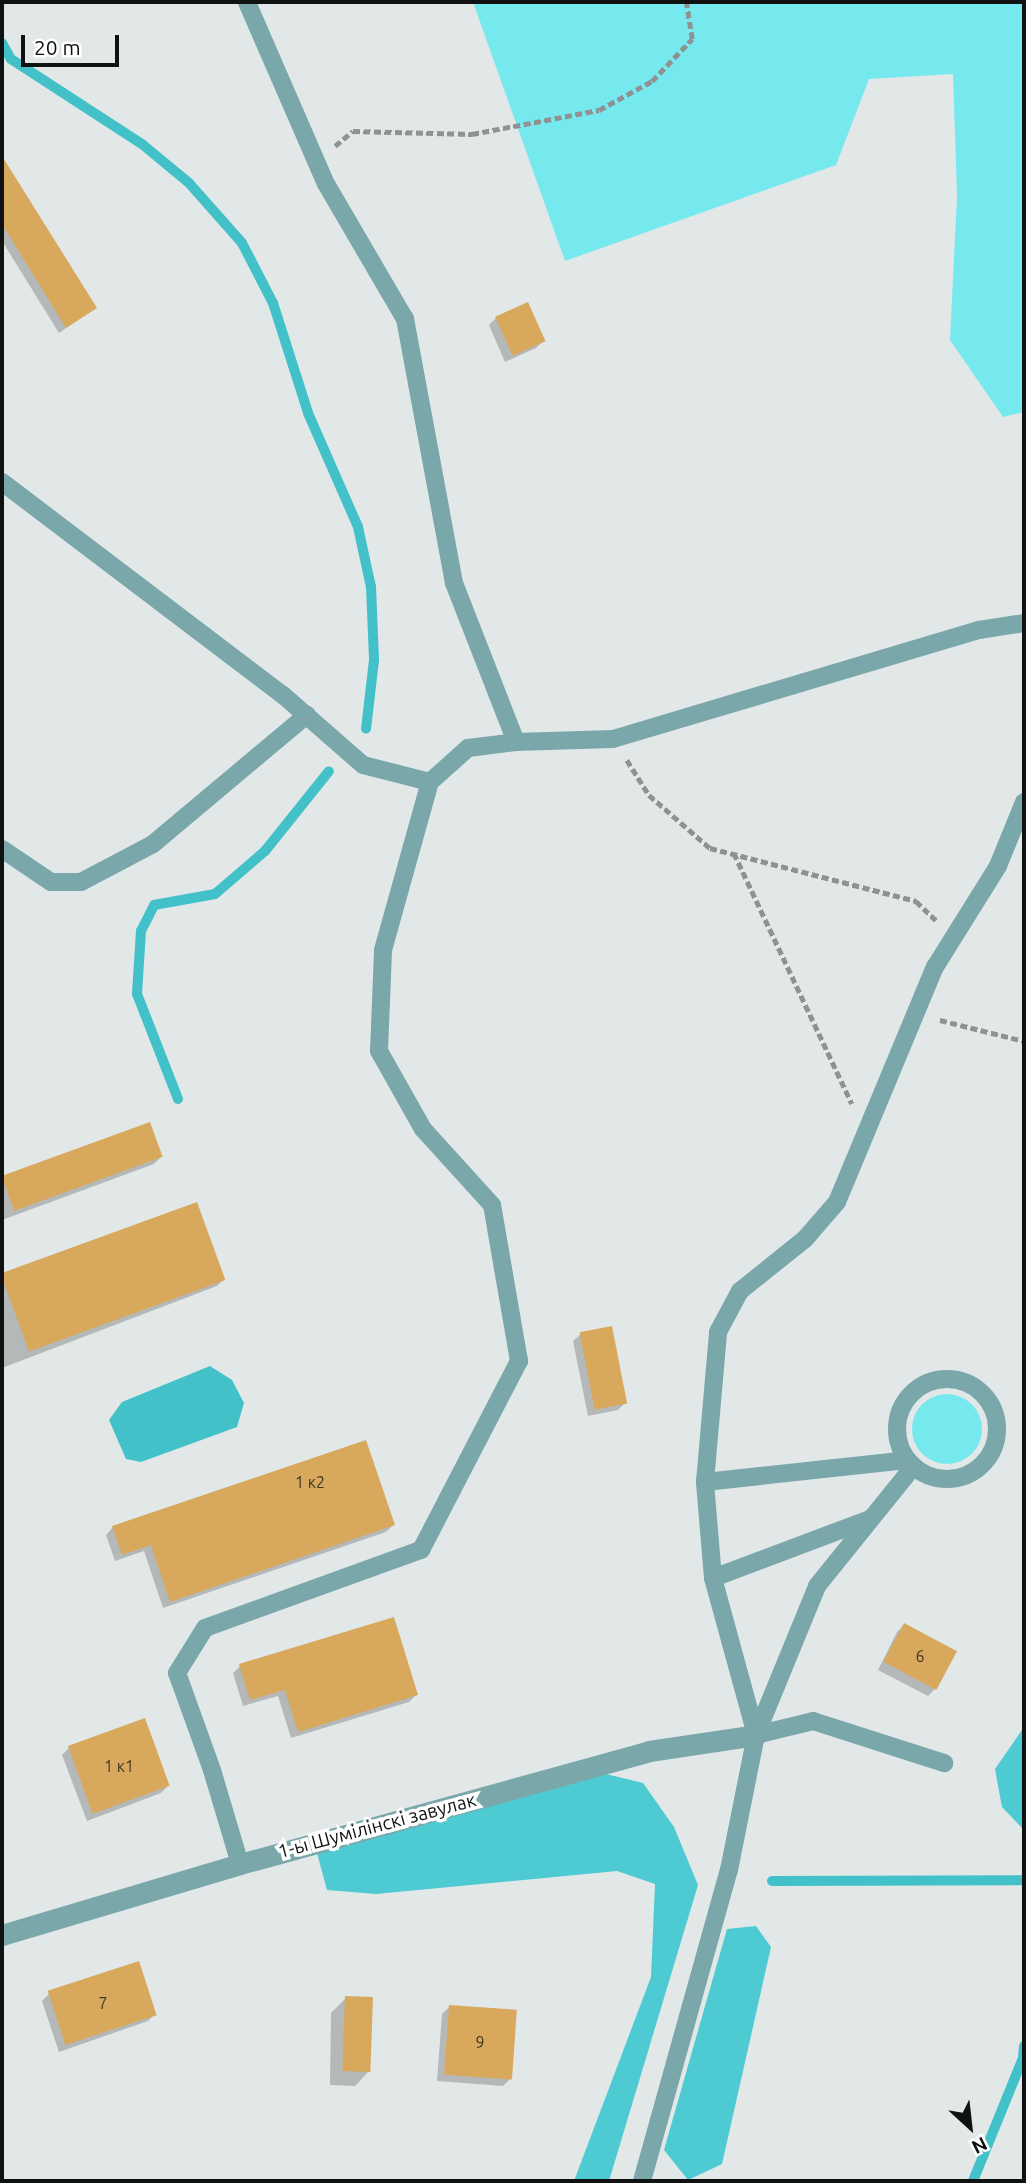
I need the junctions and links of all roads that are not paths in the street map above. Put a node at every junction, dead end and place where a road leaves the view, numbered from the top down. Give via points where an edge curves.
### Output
1 (247, 2) edge
2 (2, 482) edge
3 (1024, 623) edge
4 (307, 715) junction
5 (516, 742) junction
6 (430, 782) junction
7 (1024, 802) edge
8 (2, 849) edge
9 (911, 1463) junction
10 (705, 1482) junction
11 (872, 1518) junction
12 (713, 1578) junction
13 (756, 1735) junction
14 (944, 1763) dead end
15 (240, 1864) junction
16 (2, 1935) edge
17 (642, 2181) edge

1 - 5 lane via 326,184 405,319 454,583
2 - 4 lane
3 - 5 lane via 979,630 613,739
4 - 6 lane via 363,765
4 - 8 lane via 153,844 81,882 51,882
5 - 6 lane via 467,748
6 - 15 lane via 383,950 379,1051 423,1129 492,1205 519,1361 421,1550 205,1628 177,1673
7 - 10 lane via 998,866 935,967 837,1202 805,1239 740,1291 718,1332
9 - 9 lane via 941,1479 978,1468 991,1454 997,1435 987,1398 972,1385 953,1379 934,1380 916,1389 897,1422 899,1442
9 - 10 lane
9 - 11 lane
10 - 12 lane
11 - 12 lane
11 - 13 lane via 817,1586
12 - 13 lane
13 - 14 lane via 813,1721
13 - 15 street, 1-ы Шумілінскі завулак via 649,1751
13 - 17 lane via 729,1870
15 - 16 street, 1-ы Шумілінскі завулак

